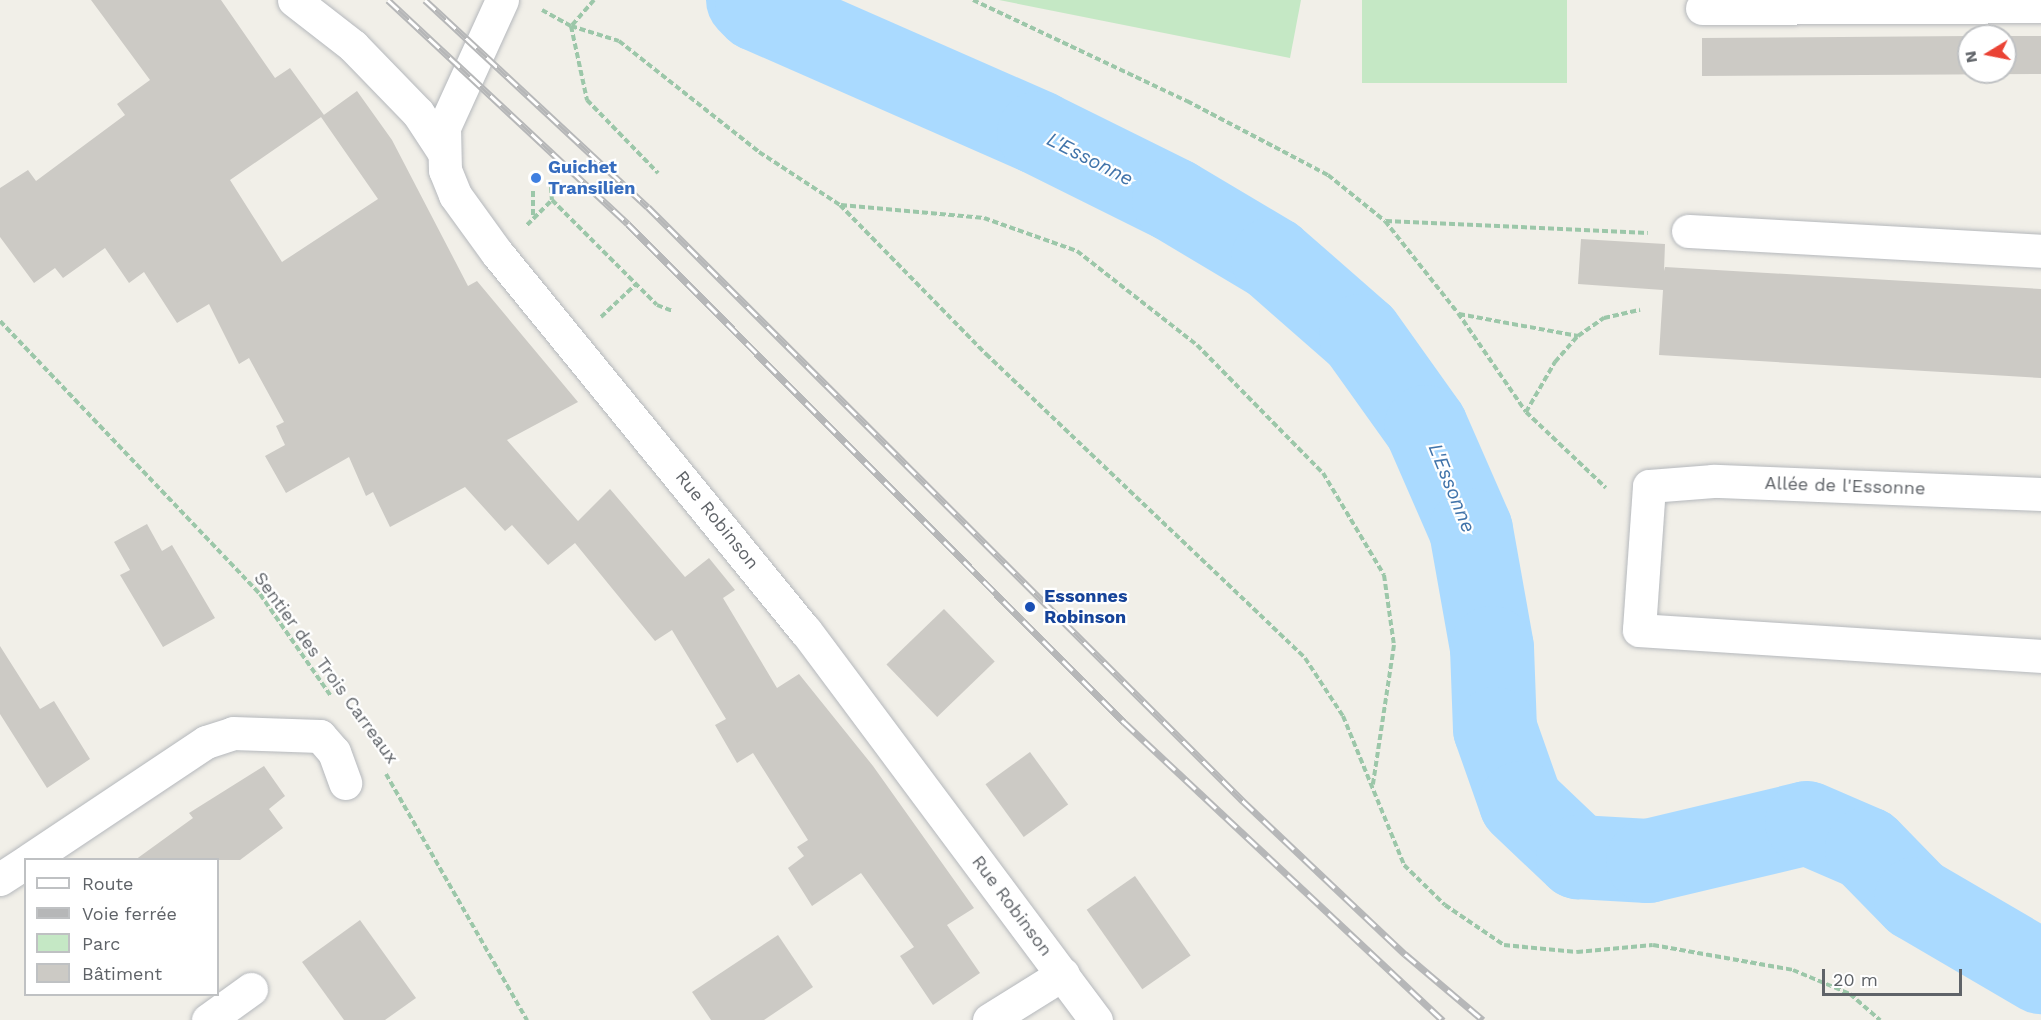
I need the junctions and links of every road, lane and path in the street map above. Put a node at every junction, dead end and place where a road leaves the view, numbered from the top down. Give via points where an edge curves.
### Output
1 (294, 0) edge
2 (594, 0) edge
3 (973, 0) edge
4 (517, 3) edge
5 (2041, 6) edge
6 (1702, 8) dead end
7 (571, 26) junction
8 (443, 151) junction
9 (658, 173) dead end
10 (551, 187) dead end
11 (533, 191) dead end
12 (552, 200) junction
13 (840, 205) junction
14 (534, 218) junction
15 (1385, 221) junction
16 (1688, 231) dead end
17 (1651, 233) dead end
18 (2041, 251) edge
19 (497, 253) junction
20 (1640, 310) dead end
21 (673, 311) dead end
22 (1458, 313) junction
23 (0, 321) edge
24 (1578, 336) junction
25 (1526, 412) junction
26 (2041, 494) edge
27 (1646, 525) junction
28 (2041, 656) edge
29 (334, 700) dead end
30 (382, 768) dead end
31 (345, 783) dead end
32 (1373, 785) junction
33 (32, 858) edge
34 (24, 863) edge
35 (0, 879) edge
36 (1062, 974) junction
37 (251, 988) dead end
38 (208, 1020) edge
39 (527, 1020) edge
40 (989, 1020) edge
41 (1096, 1020) edge
42 (1880, 1020) edge

1 - 8 street via 353,46 418,113
2 - 7 path
3 - 15 path via 1187,101 1328,175
4 - 7 path
4 - 8 street, Rue Robinson via 444,127
5 - 6 street
7 - 9 path via 587,100
7 - 13 path via 619,40 759,152
8 - 19 street, Rue Robinson via 455,195
10 - 12 path
11 - 14 path
12 - 14 path
12 - 21 path via 657,305
13 - 32 path via 986,354 1305,658 1343,716
13 - 32 path via 984,218 1077,251 1197,345 1323,473 1384,575 1394,645
14 - 19 path
15 - 17 path
15 - 22 path
16 - 18 street
19 - 36 street, Rue Robinson via 805,630
20 - 24 path via 1604,318
22 - 24 path
22 - 25 path
23 - 29 path, Sentier des Trois Carreaux via 260,594
24 - 25 path via 1554,362
25 - 27 path
26 - 27 street, Allée de l'Essonne via 1713,481 1649,486
27 - 28 street via 1639,630
30 - 39 path, Sentier des Trois Carreaux
31 - 33 street via 333,752 320,736 233,733 206,742
32 - 42 path via 1404,865 1444,905 1504,945 1577,952 1653,945 1793,970 1850,994
34 - 35 street
36 - 40 street
36 - 41 street, Rue Robinson
37 - 38 street

